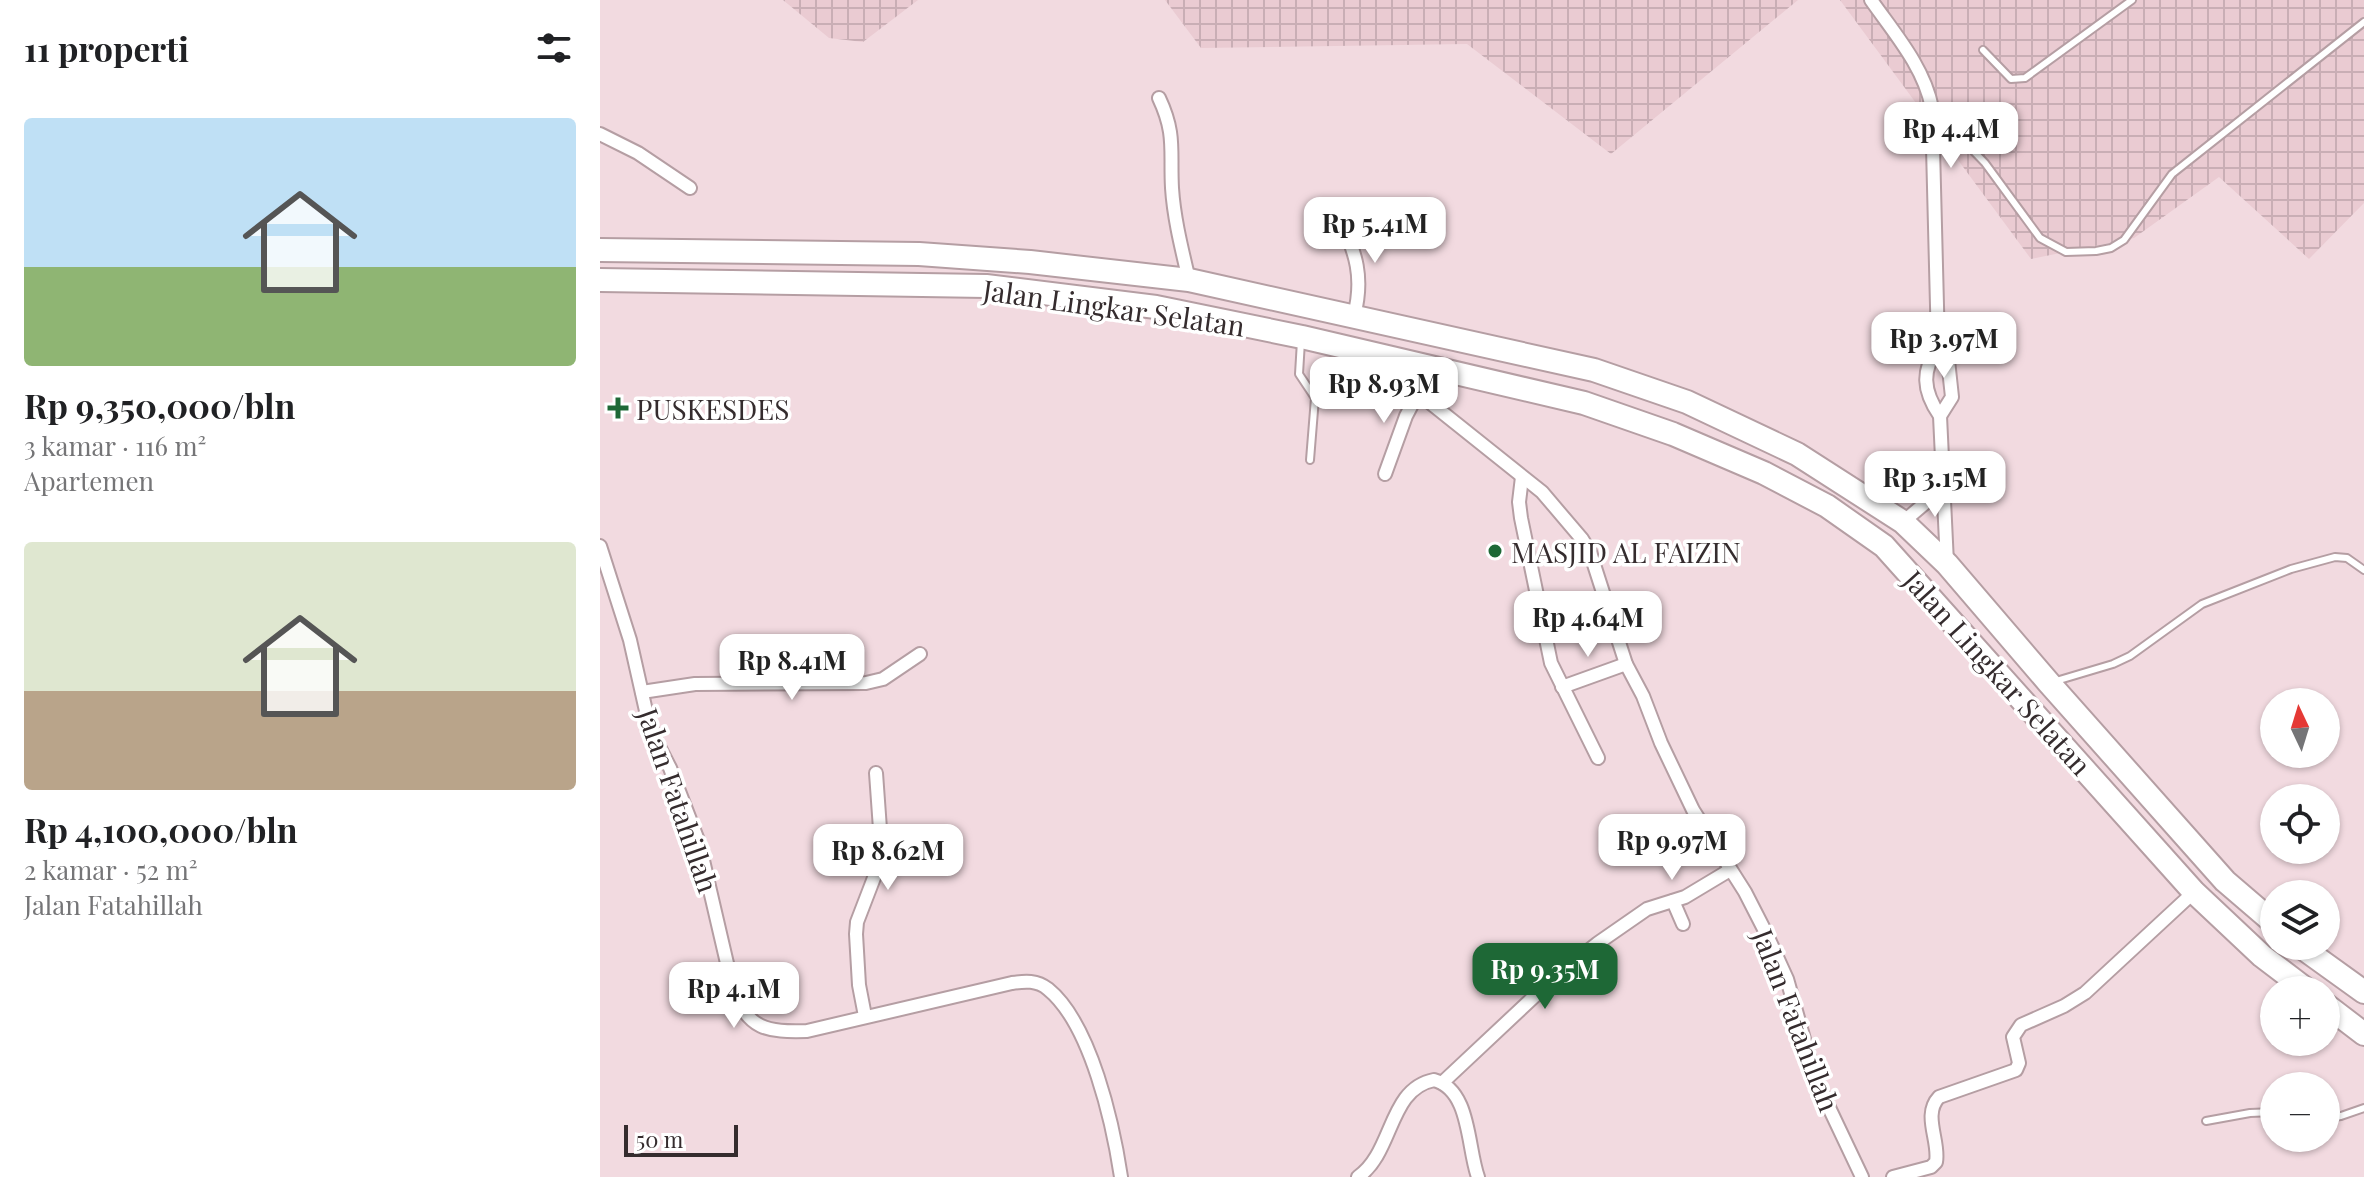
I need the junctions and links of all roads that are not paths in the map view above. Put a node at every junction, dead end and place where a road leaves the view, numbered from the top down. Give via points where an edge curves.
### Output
1 (1871, 0) edge
2 (2132, 0) edge
3 (2364, 22) edge
4 (1983, 50) dead end
5 (1159, 98) dead end
6 (1932, 108) junction
7 (600, 134) edge
8 (690, 188) dead end
9 (1340, 218) dead end
10 (600, 250) edge
11 (798, 253) junction
12 (600, 280) edge
13 (1189, 280) junction
14 (798, 281) junction
15 (1354, 316) junction
16 (1302, 337) junction
17 (1938, 345) junction
18 (1393, 358) junction
19 (1418, 393) junction
20 (1940, 416) junction
21 (1310, 460) dead end
22 (1385, 474) dead end
23 (1522, 477) junction
24 (1838, 479) junction
25 (1944, 487) junction
26 (1827, 506) junction
27 (1903, 522) junction
28 (600, 546) edge
29 (1947, 564) junction
30 (2364, 570) edge
31 (920, 654) dead end
32 (1626, 664) junction
33 (2049, 683) junction
34 (1562, 687) junction
35 (642, 692) junction
36 (1598, 758) dead end
37 (876, 773) dead end
38 (1730, 870) junction
39 (2194, 892) junction
40 (1673, 901) junction
41 (2260, 911) edge
42 (1683, 924) dead end
43 (2319, 960) edge
44 (2288, 976) edge
45 (2364, 992) edge
46 (865, 1016) junction
47 (2340, 1016) edge
48 (2364, 1034) edge
49 (1442, 1083) junction
50 (2364, 1108) edge
51 (2260, 1113) edge
52 (2340, 1116) edge
53 (2206, 1121) dead end
54 (1121, 1177) edge
55 (1358, 1177) edge
56 (1478, 1177) edge
57 (1862, 1177) edge
58 (1893, 1177) edge

1 - 6 street via 1920,72
2 - 4 lane via 2025,78 2011,79
3 - 6 lane via 2172,174 2124,240 2096,251 2066,252 2040,238 1985,163
5 - 13 street via 1171,128 1172,189
6 - 17 street
7 - 8 street
9 - 15 street via 1360,282
10 - 11 highway, Jalan Lingkar Selatan
11 - 13 highway, Jalan Lingkar Selatan via 919,254
11 - 14 highway
12 - 14 highway, Jalan Lingkar Selatan
13 - 15 highway, Jalan Lingkar Selatan
14 - 16 highway, Jalan Lingkar Selatan via 986,286 1156,307
15 - 24 highway, Jalan Lingkar Selatan via 1607,375 1687,402
16 - 18 highway, Jalan Lingkar Selatan
16 - 21 lane via 1299,374 1315,398
17 - 20 street via 1948,360 1952,397
17 - 20 street via 1927,363 1926,383 1929,401
18 - 19 street, Jalan Fatahillah
18 - 26 highway, Jalan Lingkar Selatan via 1584,403 1673,434
19 - 22 street
19 - 23 street, Jalan Fatahillah
20 - 25 street
23 - 32 street, Jalan Fatahillah via 1542,492 1590,552
23 - 34 street via 1519,502 1528,558 1551,663
24 - 26 highway
24 - 27 highway, Jalan Lingkar Selatan
25 - 27 street
25 - 29 street
26 - 39 highway, Jalan Lingkar Selatan via 1884,546
27 - 29 highway, Jalan Lingkar Selatan
28 - 35 street, Jalan Fatahillah
29 - 33 highway, Jalan Lingkar Selatan
30 - 33 lane via 2335,557 2291,569 2202,604 2130,656
31 - 35 street via 883,679 866,683 695,684
32 - 34 street
32 - 38 street, Jalan Fatahillah via 1681,787
33 - 41 highway, Jalan Lingkar Selatan via 2225,881
34 - 36 street
35 - 46 street, Jalan Fatahillah via 655,739 699,843 733,989 748,1019 780,1032 807,1031
37 - 46 street via 882,857 856,934
38 - 40 street
38 - 57 street, Jalan Fatahillah via 1787,979 1815,1078
39 - 44 highway, Jalan Lingkar Selatan
39 - 58 street via 2075,1000 2021,1025 2013,1037 2016,1070 1939,1097 1932,1106 1936,1162
40 - 42 street
40 - 49 street via 1647,909 1555,977
43 - 45 highway
46 - 54 street, Jalan Fatahillah via 1012,983 1028,981 1047,988 1073,1023 1098,1075
47 - 48 highway
49 - 55 street via 1427,1082 1401,1102 1378,1157
49 - 56 street via 1458,1100
50 - 52 lane
51 - 53 lane

